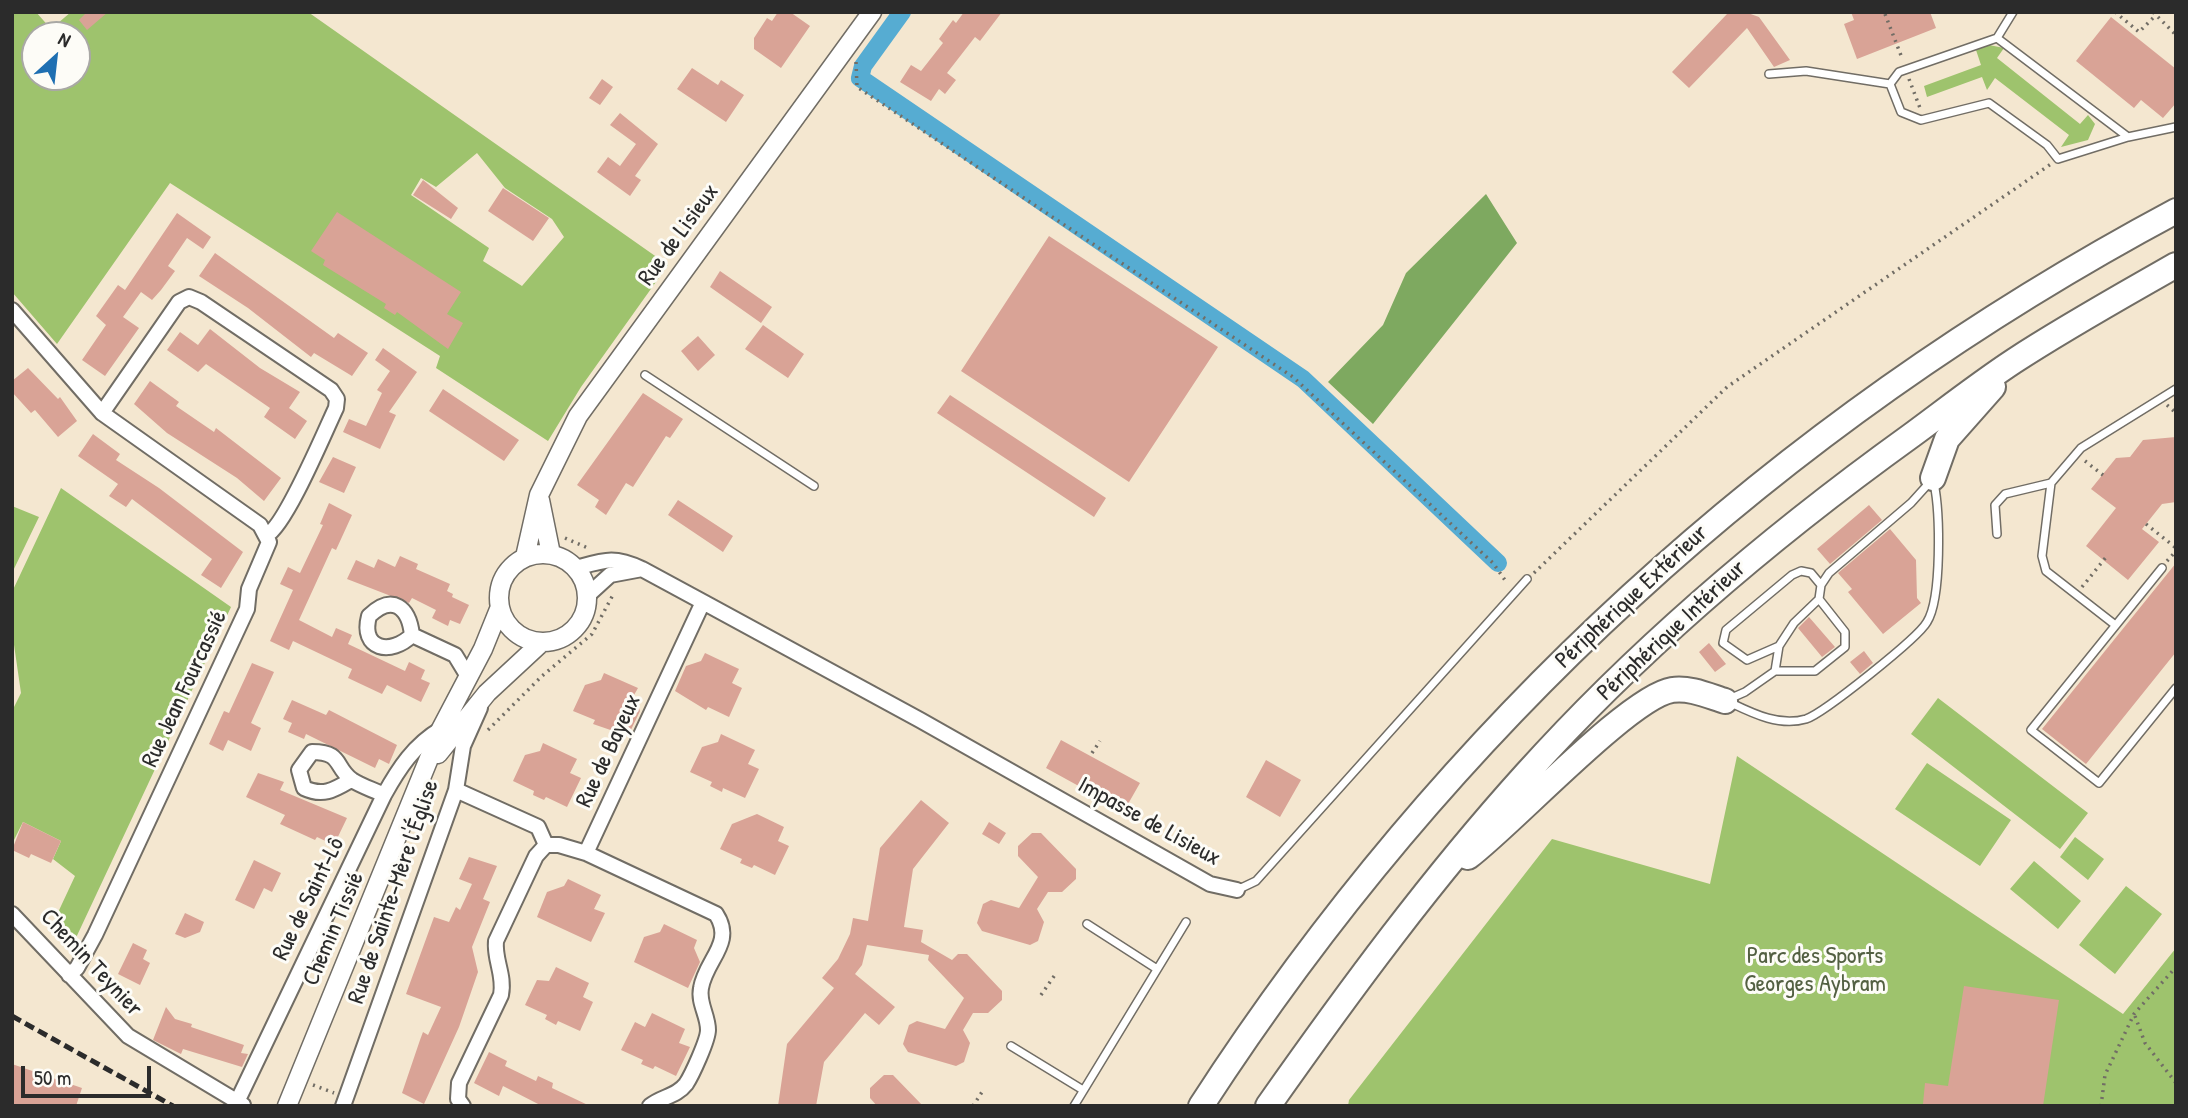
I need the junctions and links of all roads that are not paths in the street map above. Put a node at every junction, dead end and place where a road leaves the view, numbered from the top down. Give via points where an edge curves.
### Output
1 (872, 12) edge
2 (2013, 12) edge
3 (1997, 38) junction
4 (1769, 74) dead end
5 (1890, 84) junction
6 (2176, 127) edge
7 (2128, 137) junction
8 (2176, 211) edge
9 (2176, 265) edge
10 (12, 310) edge
11 (2013, 362) junction
12 (645, 375) dead end
13 (2176, 389) edge
14 (102, 413) junction
15 (1933, 478) junction
16 (2050, 484) junction
17 (814, 486) dead end
18 (539, 495) junction
19 (1997, 534) dead end
20 (267, 535) junction
21 (551, 554) junction
22 (526, 557) junction
23 (576, 568) junction
24 (2162, 568) dead end
25 (642, 569) junction
26 (1527, 579) road end
27 (1821, 586) junction
28 (588, 595) junction
29 (1819, 598) junction
30 (704, 602) junction
31 (500, 607) junction
32 (2114, 624) junction
33 (412, 635) dead end
34 (542, 642) junction
35 (1779, 646) junction
36 (483, 649) junction
37 (455, 655) junction
38 (1775, 671) junction
39 (469, 678) junction
40 (2176, 688) edge
41 (487, 693) junction
42 (1725, 701) junction
43 (441, 729) junction
44 (425, 772) junction
45 (351, 779) dead end
46 (456, 790) junction
47 (384, 794) junction
48 (546, 845) junction
49 (586, 853) junction
50 (1437, 881) junction
51 (1237, 890) joint
52 (12, 914) edge
53 (1186, 922) dead end
54 (1087, 924) dead end
55 (1157, 970) junction
56 (69, 975) junction
57 (1011, 1046) dead end
58 (1083, 1090) junction
59 (344, 1102) edge
60 (242, 1104) edge
61 (287, 1106) edge
62 (463, 1106) edge
63 (650, 1106) edge
64 (1074, 1106) edge
65 (1201, 1106) edge
66 (1268, 1106) edge

1 - 18 street, Rue de Lisieux via 578,416
2 - 3 lane
3 - 5 lane via 1899,72
3 - 7 lane
4 - 5 lane via 1806,71
5 - 7 lane via 1901,112 1921,120 1989,103 2047,145 2058,159
6 - 7 lane
8 - 65 highway, Périphérique Extérieur via 1914,368 1755,486 1624,599 1467,762 1346,900 1284,981
9 - 11 highway, Périphérique Intérieur
10 - 14 street
11 - 15 highway via 1947,439
11 - 50 highway, Périphérique Intérieur via 1832,493 1662,637 1526,773
12 - 17 lane
13 - 16 lane via 2076,454
14 - 20 street via 260,525
14 - 20 street via 179,302 189,297 331,390 336,408 275,531
15 - 27 lane via 1912,503 1829,573
15 - 42 lane via 1937,580 1927,623 1806,719 1763,717
16 - 19 lane via 2005,494 1995,505
16 - 32 lane via 2042,556 2046,571
18 - 21 street
18 - 22 street, Rue de Lisieux
20 - 56 street, Rue Jean Fourcassié via 269,542 249,589 247,609 95,935
21 - 22 street
21 - 23 street
22 - 31 street via 505,576
23 - 25 street via 622,560
23 - 28 street
24 - 32 lane
25 - 28 street via 610,575
25 - 30 street
26 - 51 lane, Impasse de Lisieux via 1256,881
27 - 29 lane
27 - 35 lane via 1811,573 1801,570 1792,575 1726,630 1723,643 1747,660
28 - 34 street via 585,614 576,628 560,639
29 - 35 lane
29 - 38 lane via 1845,632 1845,646 1815,671
30 - 49 street, Rue de Bayeux
30 - 51 street, Impasse de Lisieux via 1210,884
31 - 34 street via 517,634
31 - 36 street, Chemin Tissié
32 - 40 lane via 2031,730 2099,783
33 - 37 street
34 - 41 street, Chemin Tissié
35 - 38 lane
36 - 37 street
36 - 39 street, Chemin Tissié
37 - 39 street
38 - 42 lane
39 - 43 street, Chemin Tissié
41 - 44 street, Chemin Tissié
41 - 46 street, Rue de Sainte-Mère l'Église via 463,746
42 - 50 highway via 1687,690 1648,699 1499,834
43 - 44 street, Chemin Tissié
43 - 47 street, Rue de Saint-Lô via 403,761
44 - 61 street, Chemin Tissié
45 - 47 street
46 - 48 street via 538,827
46 - 59 street, Rue de Sainte-Mère l'Église
47 - 60 street, Rue de Saint-Lô
48 - 49 street
48 - 62 street via 536,856 496,941 504,979 501,995 459,1083 458,1099
49 - 63 street via 716,914 724,926 723,940 701,985 709,1032 687,1082 677,1094
50 - 66 highway, Périphérique Intérieur via 1366,967
52 - 56 street, Chemin Teynier
53 - 55 lane
54 - 55 lane
55 - 58 lane
56 - 60 street, Chemin Teynier via 128,1036
57 - 58 lane
58 - 64 lane

